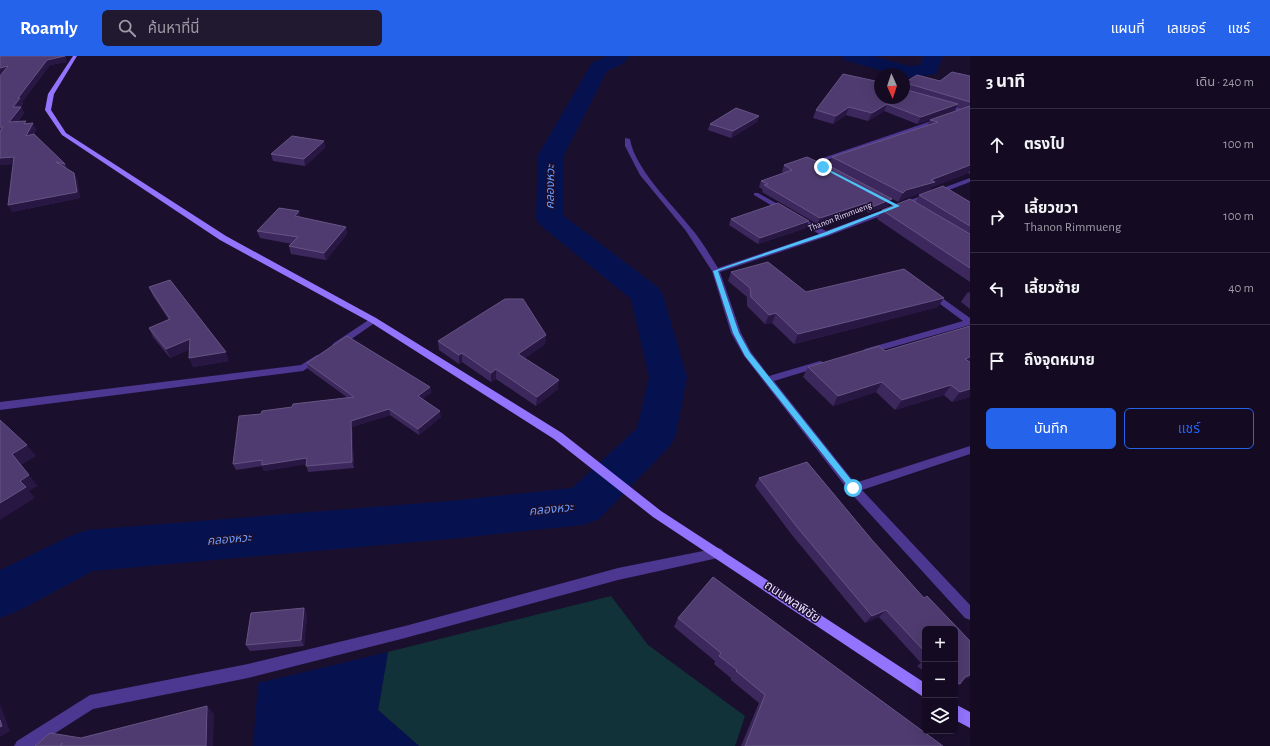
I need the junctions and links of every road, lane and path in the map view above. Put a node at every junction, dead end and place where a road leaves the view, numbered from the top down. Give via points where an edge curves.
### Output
1 (75, 56) edge
2 (935, 103) edge
3 (968, 112) edge
4 (627, 139) dead end
5 (837, 174) edge
6 (968, 182) edge
7 (756, 194) dead end
8 (897, 204) junction
9 (917, 211) edge
10 (825, 234) junction
11 (716, 271) junction
12 (926, 289) edge
13 (374, 320) junction
14 (970, 322) edge
15 (857, 354) edge
16 (827, 362) edge
17 (766, 380) junction
18 (0, 406) edge
19 (970, 450) edge
20 (853, 488) junction
21 (718, 553) junction
22 (970, 614) edge
23 (922, 689) edge
24 (958, 713) edge
25 (970, 721) edge
26 (22, 746) edge

1 - 13 street, ถนนพลพิชัย via 51,94 48,110 64,134 223,238
2 - 3 street
3 - 5 street via 820,160 823,167
4 - 11 street via 643,175 689,230
6 - 8 street, Thanon Rimmueng
7 - 10 street
8 - 9 street
8 - 10 street, Thanon Rimmueng
10 - 11 street, Thanon Rimmueng
11 - 17 street via 736,333 747,354
12 - 14 street
13 - 18 street via 303,368
13 - 21 street, ถนนพลพิชัย via 558,436 658,514
14 - 15 street
16 - 17 street
17 - 20 street
19 - 20 street
20 - 22 street
21 - 23 street, ถนนพลพิชัย
21 - 26 street via 618,574 405,632 248,671 90,702
24 - 25 street

